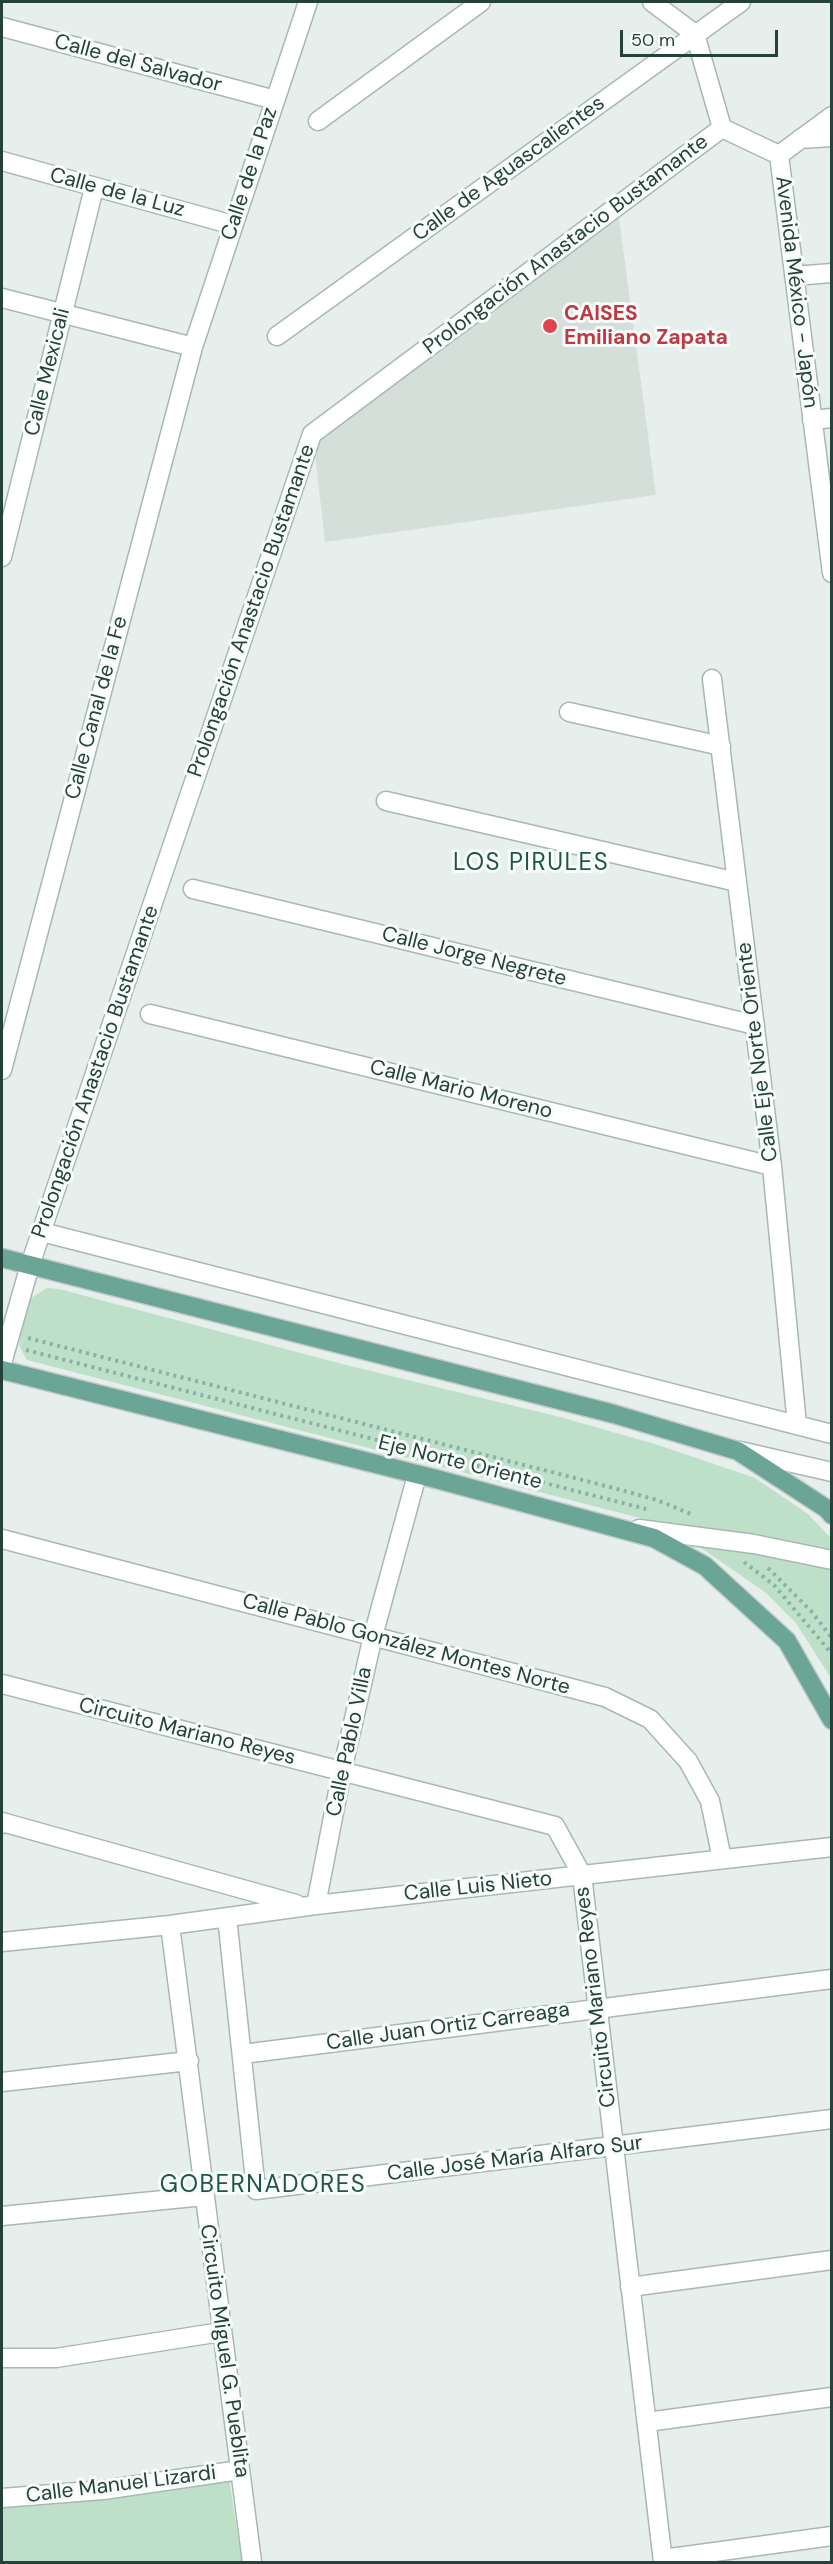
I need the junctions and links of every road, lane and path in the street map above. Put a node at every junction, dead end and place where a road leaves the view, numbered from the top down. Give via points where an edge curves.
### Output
1 (308, 2) edge
2 (482, 2) edge
3 (652, 2) edge
4 (741, 2) edge
5 (2, 27) edge
6 (695, 34) junction
7 (275, 100) junction
8 (831, 116) edge
9 (318, 121) dead end
10 (722, 128) junction
11 (831, 137) edge
12 (800, 140) junction
13 (779, 155) junction
14 (2, 161) edge
15 (94, 188) junction
16 (233, 225) junction
17 (831, 273) edge
18 (794, 276) junction
19 (2, 298) edge
20 (63, 314) junction
21 (278, 336) dead end
22 (193, 346) junction
23 (831, 418) edge
24 (812, 420) junction
25 (9, 492) edge
26 (2, 557) edge
27 (831, 562) edge
28 (712, 679) dead end
29 (569, 712) dead end
30 (721, 746) junction
31 (386, 801) dead end
32 (737, 882) junction
33 (194, 889) dead end
34 (150, 1014) dead end
35 (755, 1024) junction
36 (2, 1070) edge
37 (772, 1166) junction
38 (42, 1232) junction
39 (2, 1258) edge
40 (30, 1265) junction
41 (12, 1334) junction
42 (2, 1363) edge
43 (2, 1370) edge
44 (797, 1425) junction
45 (831, 1434) edge
46 (738, 1451) junction
47 (831, 1472) edge
48 (417, 1475) junction
49 (831, 1515) edge
50 (703, 1521) dead end
51 (608, 1524) junction
52 (2, 1539) edge
53 (831, 1560) edge
54 (762, 1563) dead end
55 (373, 1636) junction
56 (831, 1638) edge
57 (2, 1684) edge
58 (831, 1720) edge
59 (342, 1772) junction
60 (2, 1820) edge
61 (831, 1847) edge
62 (722, 1859) junction
63 (582, 1875) junction
64 (310, 1906) junction
65 (227, 1917) junction
66 (170, 1925) junction
67 (2, 1942) edge
68 (831, 1979) edge
69 (597, 2007) junction
70 (243, 2054) junction
71 (189, 2061) junction
72 (2, 2082) edge
73 (831, 2119) edge
74 (614, 2148) junction
75 (204, 2196) junction
76 (2, 2216) edge
77 (831, 2260) edge
78 (630, 2287) junction
79 (221, 2332) junction
80 (2, 2358) edge
81 (831, 2397) edge
82 (646, 2422) junction
83 (240, 2470) junction
84 (2, 2498) edge
85 (831, 2536) edge
86 (663, 2561) edge
87 (252, 2562) edge

1 - 7 street, Calle de la Paz
2 - 9 street
3 - 6 street
4 - 6 street, Calle de Aguascalientes
5 - 7 street, Calle del Salvador
6 - 10 street
6 - 21 street, Calle de Aguascalientes
7 - 16 street, Calle de la Paz
8 - 12 street
10 - 13 street, Prolongación Anastacio Bustamante
10 - 38 street, Prolongación Anastacio Bustamante via 312,434
11 - 12 street
12 - 13 street
13 - 18 street, Avenida México - Japón
14 - 15 street, Calle de la Luz
15 - 16 street, Calle de la Luz
15 - 20 street, Calle Mexicali
16 - 22 street, Calle de la Paz
17 - 18 street
18 - 24 street, Avenida México - Japón
19 - 20 street
20 - 22 street
20 - 25 street, Calle Mexicali
22 - 36 street, Calle Canal de la Fe
23 - 24 street
24 - 27 street, Avenida México - Japón
25 - 26 street, Calle Mexicali
28 - 30 street, Calle Eje Norte Oriente
29 - 30 street
30 - 32 street, Calle Eje Norte Oriente
31 - 32 street
32 - 35 street, Calle Eje Norte Oriente
33 - 35 street, Calle Jorge Negrete
34 - 37 street, Calle Mario Moreno
35 - 37 street, Calle Eje Norte Oriente
37 - 44 street, Calle Eje Norte Oriente
38 - 40 street, Prolongación Anastacio Bustamante
38 - 44 street
39 - 40 main road
40 - 41 street, Prolongación Anastacio Bustamante
40 - 46 main road via 614,1414
41 - 42 street, Prolongación Anastacio Bustamante
41 - 50 path via 620,1489 657,1500
43 - 48 main road, Eje Norte Oriente
44 - 45 street
46 - 47 street
46 - 49 main road
48 - 51 main road, Eje Norte Oriente
48 - 55 street, Calle Pablo Villa
51 - 53 street via 754,1544
51 - 58 main road, Eje Norte Oriente via 654,1538 705,1566 787,1641
52 - 55 street, Calle Pablo González Montes Norte
54 - 56 path via 811,1611
55 - 59 street, Calle Pablo Villa
55 - 62 street, Calle Pablo González Montes Norte via 605,1697 650,1719 688,1761 710,1801
57 - 59 street, Circuito Mariano Reyes
59 - 63 street, Circuito Mariano Reyes via 555,1826
59 - 64 street, Calle Pablo Villa
60 - 64 street, Calle Luis Nieto
61 - 62 street, Calle Luis Nieto
62 - 63 street, Calle Luis Nieto
63 - 64 street, Calle Luis Nieto
63 - 69 street, Circuito Mariano Reyes
64 - 65 street, Calle Luis Nieto
65 - 66 street, Calle Luis Nieto
65 - 70 street, Calle José María Alfaro Sur
66 - 67 street, Calle Luis Nieto
66 - 71 street, Circuito Miguel G. Pueblita
68 - 69 street, Calle Juan Ortiz Carreaga
69 - 70 street, Calle Juan Ortiz Carreaga
69 - 74 street, Circuito Mariano Reyes
70 - 74 street, Calle José María Alfaro Sur via 256,2190
71 - 72 street
71 - 75 street, Circuito Miguel G. Pueblita
73 - 74 street, Calle José María Alfaro Sur
74 - 78 street, Circuito Mariano Reyes
75 - 76 street
75 - 79 street, Circuito Miguel G. Pueblita
77 - 78 street
78 - 82 street, Circuito Mariano Reyes
79 - 80 street via 56,2358
79 - 83 street, Circuito Miguel G. Pueblita
81 - 82 street
82 - 86 street, Circuito Mariano Reyes
83 - 84 street, Calle Manuel Lizardi via 103,2490
83 - 87 street, Circuito Miguel G. Pueblita
85 - 86 street

